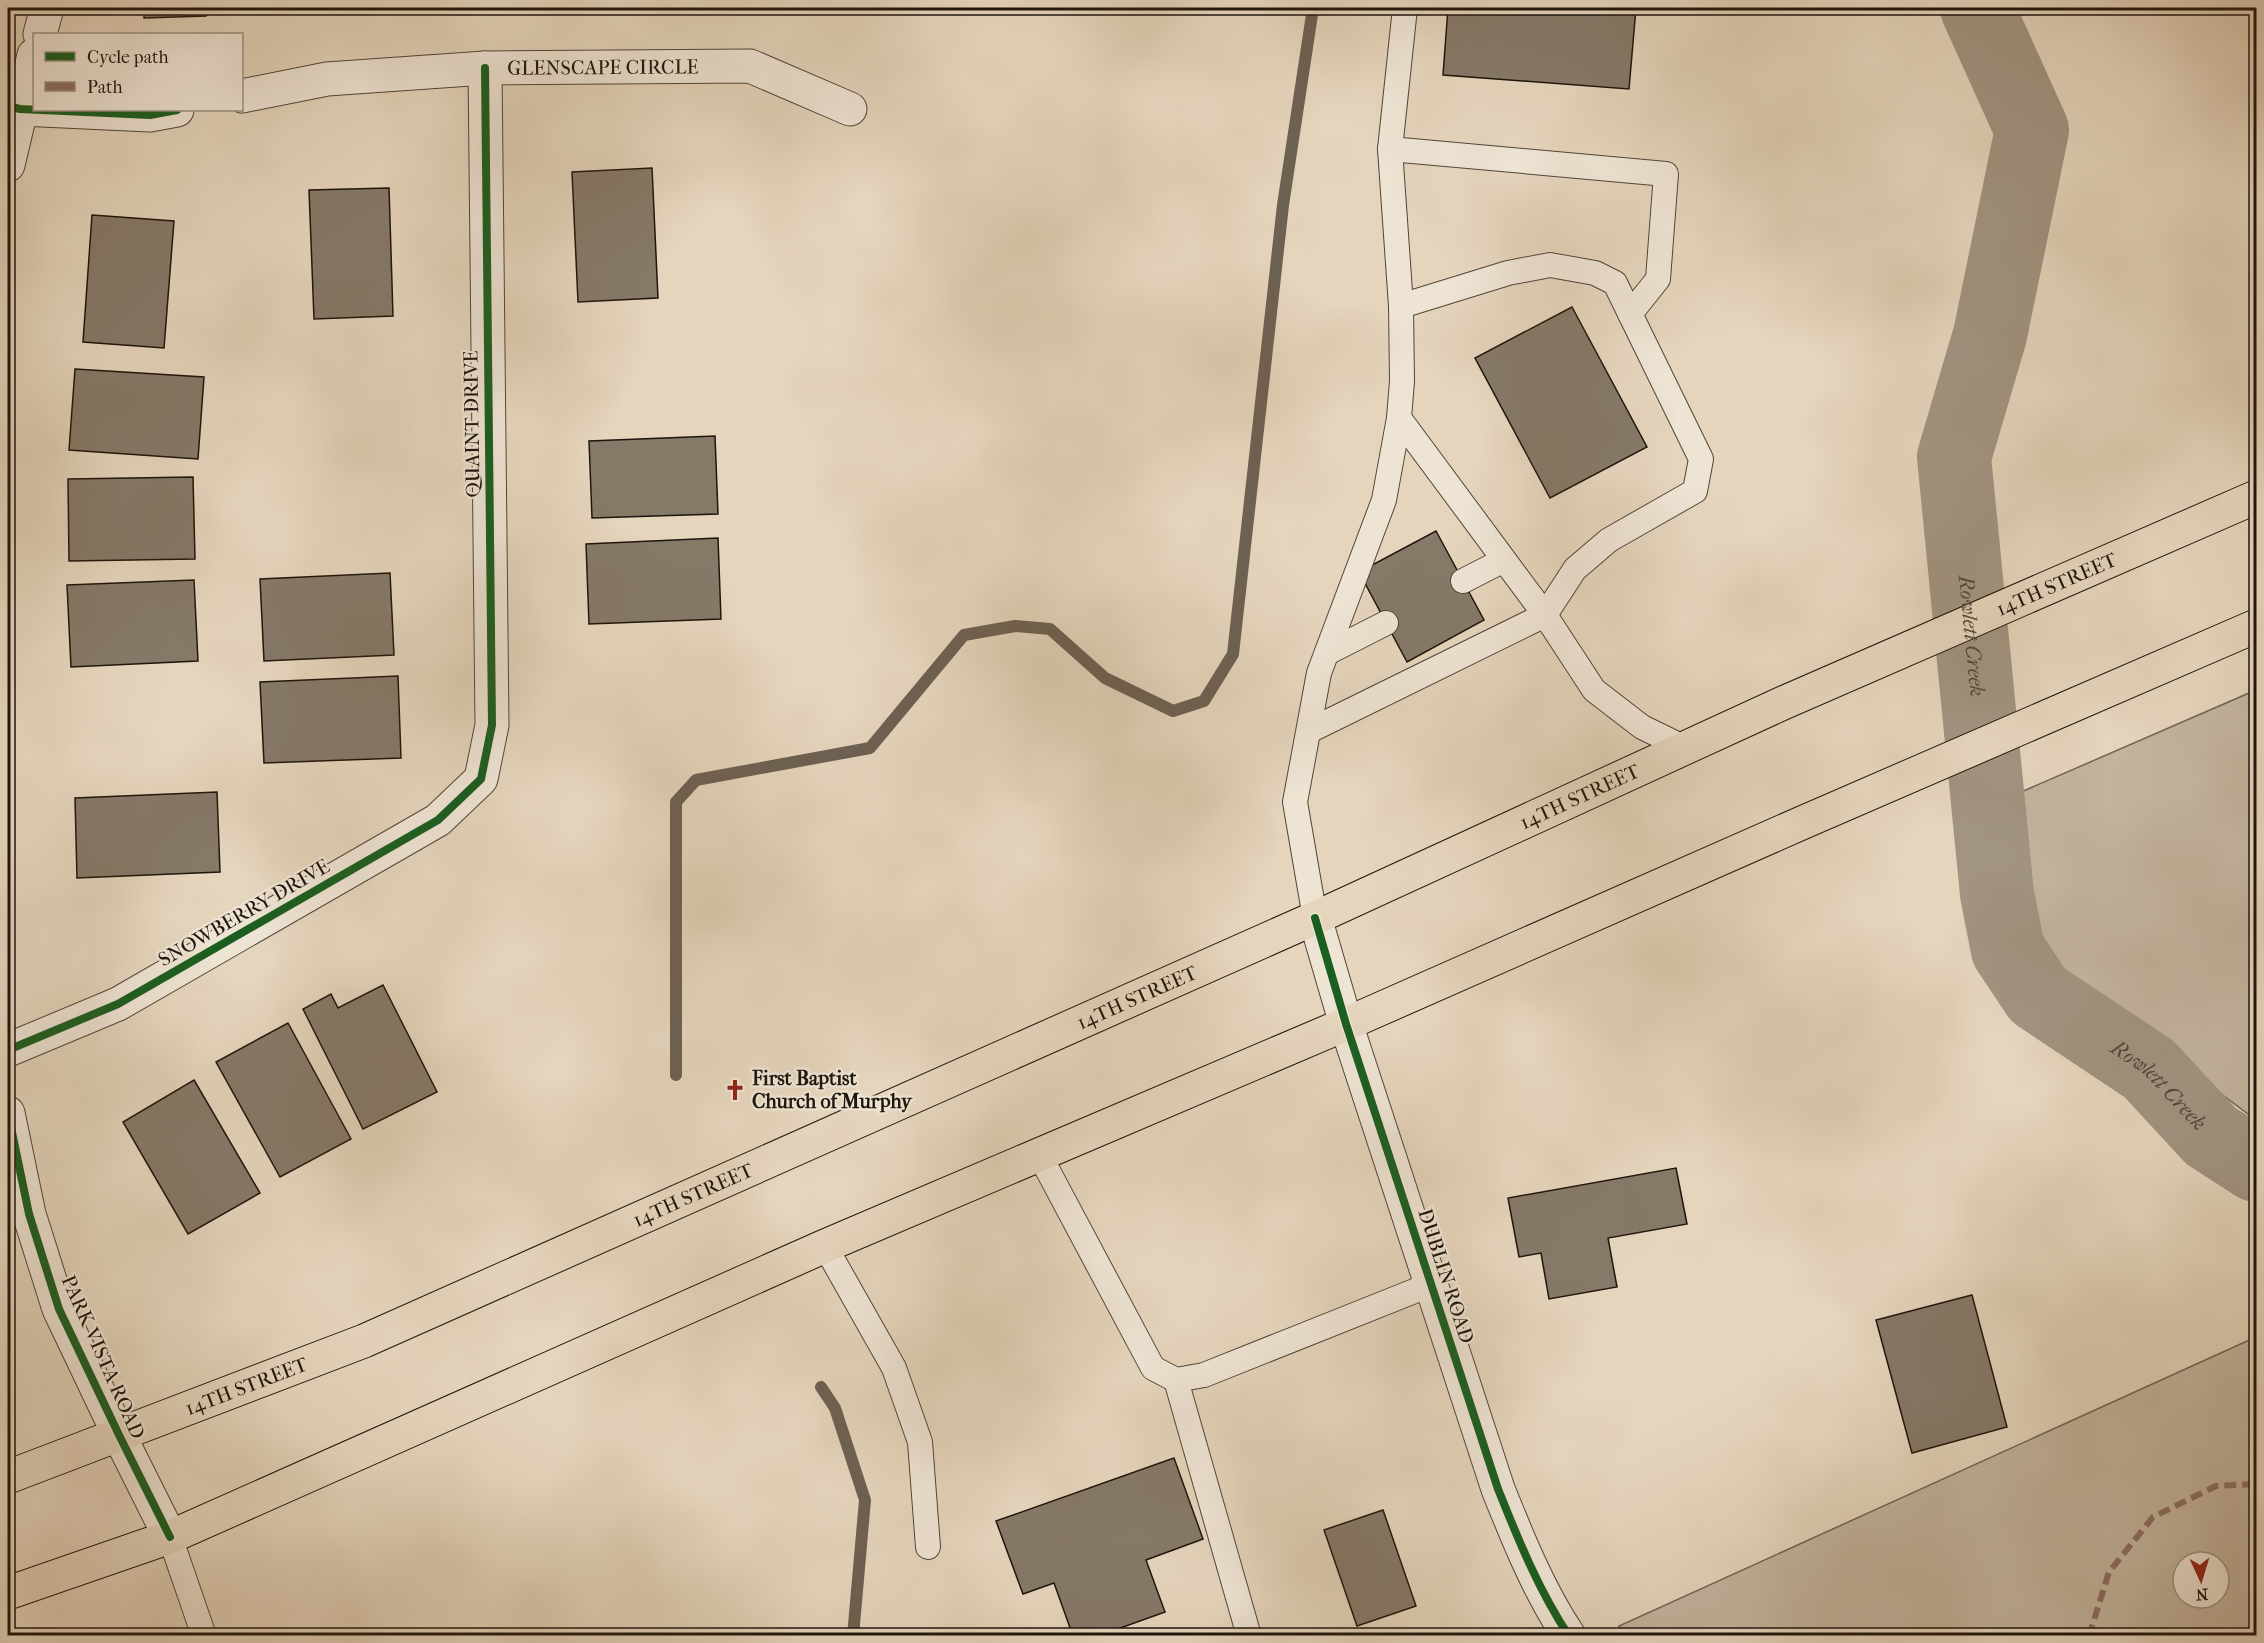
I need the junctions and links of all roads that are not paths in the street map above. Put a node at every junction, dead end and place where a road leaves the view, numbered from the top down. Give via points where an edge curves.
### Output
1 (47, 8) edge
2 (1405, 8) edge
3 (40, 33) edge
4 (33, 58) edge
5 (485, 68) junction
6 (243, 96) edge
7 (14, 107) edge
8 (33, 108) edge
9 (850, 109) dead end
10 (82, 111) edge
11 (172, 111) edge
12 (1390, 149) junction
13 (8, 165) edge
14 (1401, 306) junction
15 (1630, 314) junction
16 (1399, 418) junction
17 (2256, 497) edge
18 (1504, 560) junction
19 (1463, 581) dead end
20 (1545, 615) junction
21 (1386, 623) dead end
22 (2256, 626) edge
23 (1327, 652) junction
24 (1310, 731) junction
25 (1685, 748) junction
26 (481, 779) joint
27 (1315, 918) junction
28 (1346, 1024) junction
29 (8, 1050) edge
30 (8, 1113) edge
31 (1039, 1154) junction
32 (825, 1246) junction
33 (1432, 1284) junction
34 (1176, 1380) junction
35 (118, 1435) junction
36 (8, 1477) edge
37 (170, 1537) junction
38 (928, 1547) dead end
39 (8, 1593) edge
40 (204, 1635) edge
41 (1249, 1635) edge
42 (1569, 1635) edge

1 - 3 street
2 - 12 lane
4 - 7 street
5 - 6 street, GLENSCAPE CIRCLE via 327,79
5 - 9 street, GLENSCAPE CIRCLE via 750,66
5 - 26 street, QUAINT DRIVE via 492,725
7 - 8 street
7 - 13 street
10 - 11 street via 150,115
12 - 14 lane
12 - 15 lane via 1666,174 1658,279
14 - 15 lane via 1508,273 1550,265 1595,273 1614,283
14 - 16 lane
15 - 20 lane via 1701,459 1695,491 1609,540 1575,569
16 - 18 lane
16 - 23 lane via 1384,500
17 - 25 main road, 14TH STREET
18 - 19 lane
18 - 20 lane
20 - 24 lane
20 - 25 lane via 1594,690 1641,727
21 - 23 lane
22 - 28 main road
23 - 24 lane via 1319,673
24 - 27 lane via 1295,802
25 - 27 main road, 14TH STREET
26 - 29 street, SNOWBERRY DRIVE via 438,820 118,1004
27 - 28 street, DUBLIN ROAD
27 - 35 main road, 14TH STREET via 364,1341
28 - 31 main road
28 - 33 street, DUBLIN ROAD
30 - 35 street, PARK VISTA ROAD via 29,1214 59,1309
31 - 32 main road
31 - 34 lane via 1153,1368
32 - 37 main road
32 - 38 lane via 894,1368 920,1442
33 - 34 lane via 1204,1375
33 - 42 street, DUBLIN ROAD via 1498,1489 1538,1581
34 - 41 lane
35 - 36 main road, 14TH STREET
35 - 37 street, PARK VISTA ROAD
37 - 39 main road
37 - 40 lane

